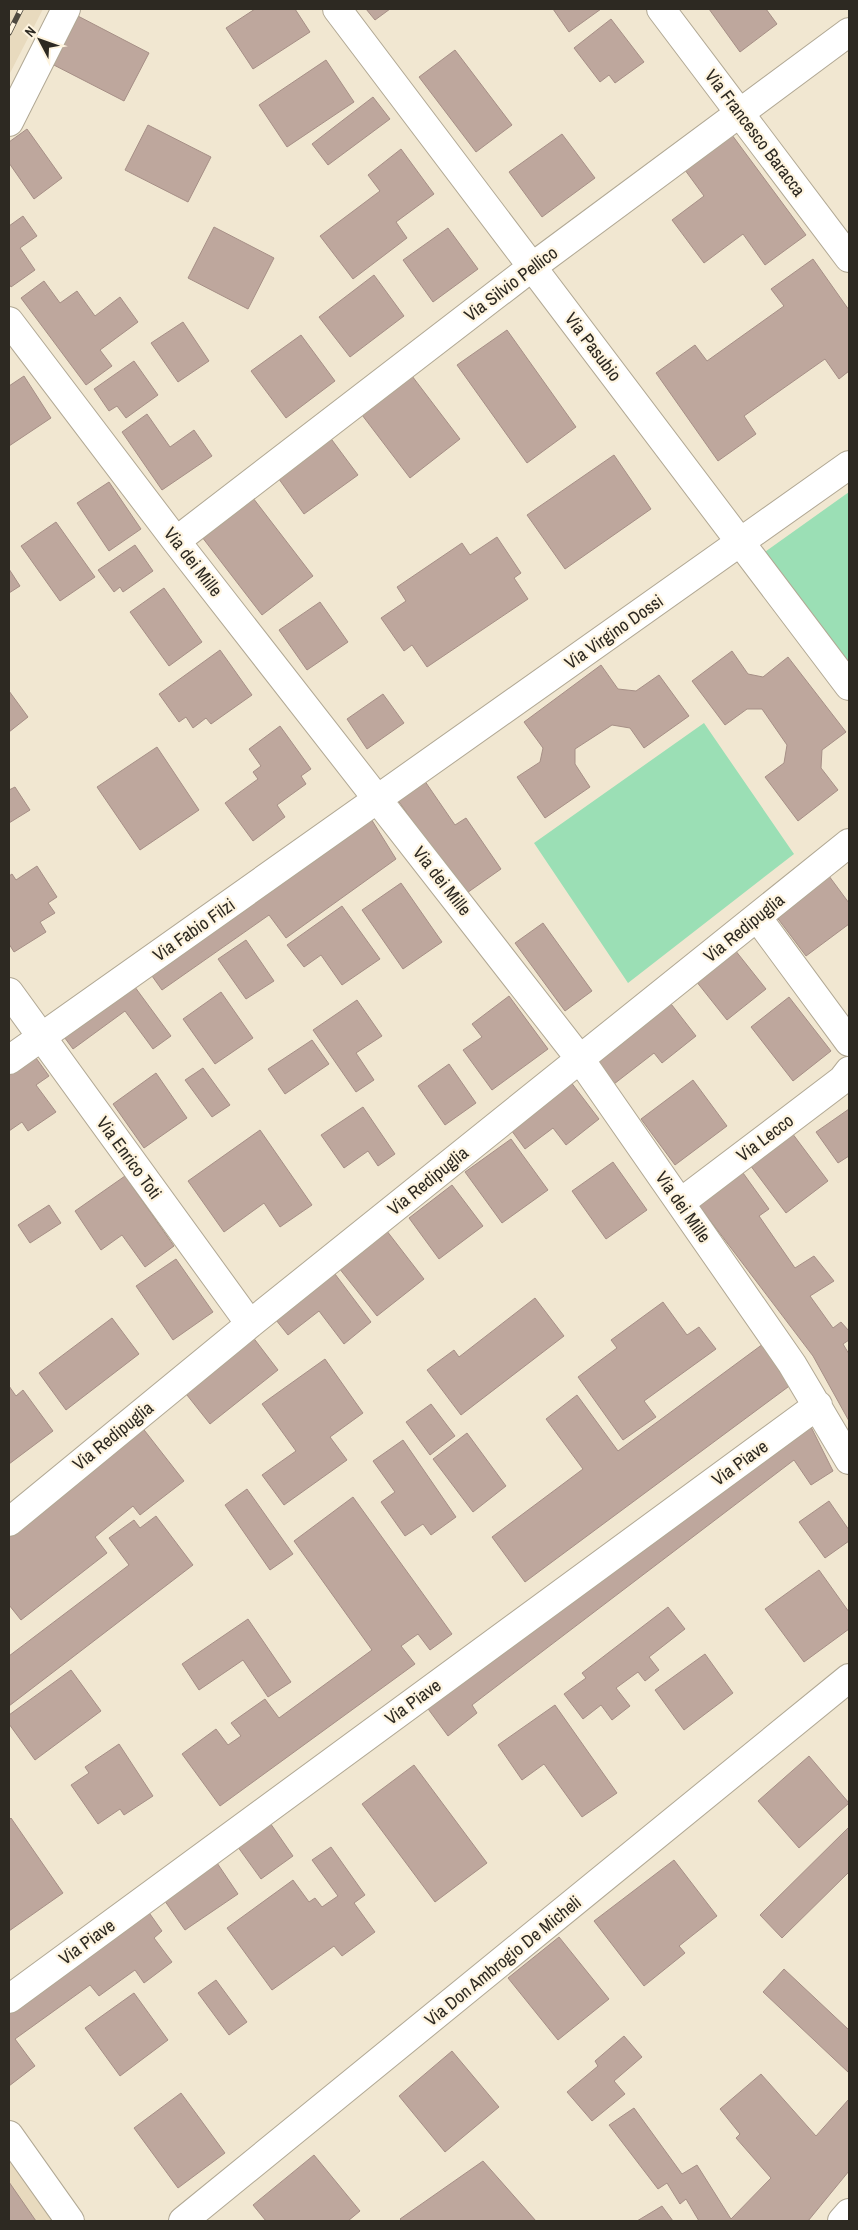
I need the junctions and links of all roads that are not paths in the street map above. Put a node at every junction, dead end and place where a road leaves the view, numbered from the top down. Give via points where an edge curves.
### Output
1 (66, 9) edge
2 (337, 9) edge
3 (661, 9) edge
4 (849, 32) edge
5 (739, 113) junction
6 (9, 122) edge
7 (849, 258) edge
8 (532, 267) junction
9 (9, 321) edge
10 (849, 465) edge
11 (176, 540) junction
12 (741, 542) junction
13 (849, 686) edge
14 (379, 799) junction
15 (849, 843) edge
16 (758, 917) junction
17 (9, 992) edge
18 (42, 1037) junction
19 (849, 1042) edge
20 (580, 1059) junction
21 (9, 1060) edge
22 (849, 1071) edge
23 (680, 1203) junction
24 (250, 1324) junction
25 (818, 1405) junction
26 (849, 1460) edge
27 (9, 1522) edge
28 (849, 1678) edge
29 (836, 1701) edge
30 (9, 2000) edge
31 (9, 2135) edge
32 (849, 2213) edge
33 (70, 2221) edge
34 (183, 2221) edge
35 (842, 2221) edge

1 - 6 street
2 - 8 street, Via Pasubio
3 - 5 street, Via Francesco Baracca
4 - 5 street, Via Silvio Pellico
5 - 7 street, Via Francesco Baracca
5 - 8 street, Via Silvio Pellico
8 - 11 street, Via Silvio Pellico
8 - 12 street, Via Pasubio
9 - 11 street, Via dei Mille
10 - 12 street, Via Virgino Dossi
11 - 14 street, Via dei Mille
12 - 13 street, Via Pasubio
12 - 14 street, Via Virgino Dossi
14 - 18 street, Via Fabio Filzi
14 - 20 street, Via dei Mille
15 - 16 street, Via Redipuglia
16 - 19 street
16 - 20 street, Via Redipuglia
17 - 18 street, Via Enrico Toti
18 - 21 street, Via Fabio Filzi
18 - 24 street, Via Enrico Toti
20 - 23 street, Via dei Mille
20 - 24 street, Via Redipuglia
22 - 23 street, Via Lecco via 842,1080
23 - 25 street, Via dei Mille
24 - 27 street, Via Redipuglia
25 - 26 street, Via dei Mille
25 - 30 street, Via Piave
28 - 29 street, Via Don Ambrogio De Micheli
29 - 34 street, Via Don Ambrogio De Micheli
31 - 33 street
32 - 35 street

